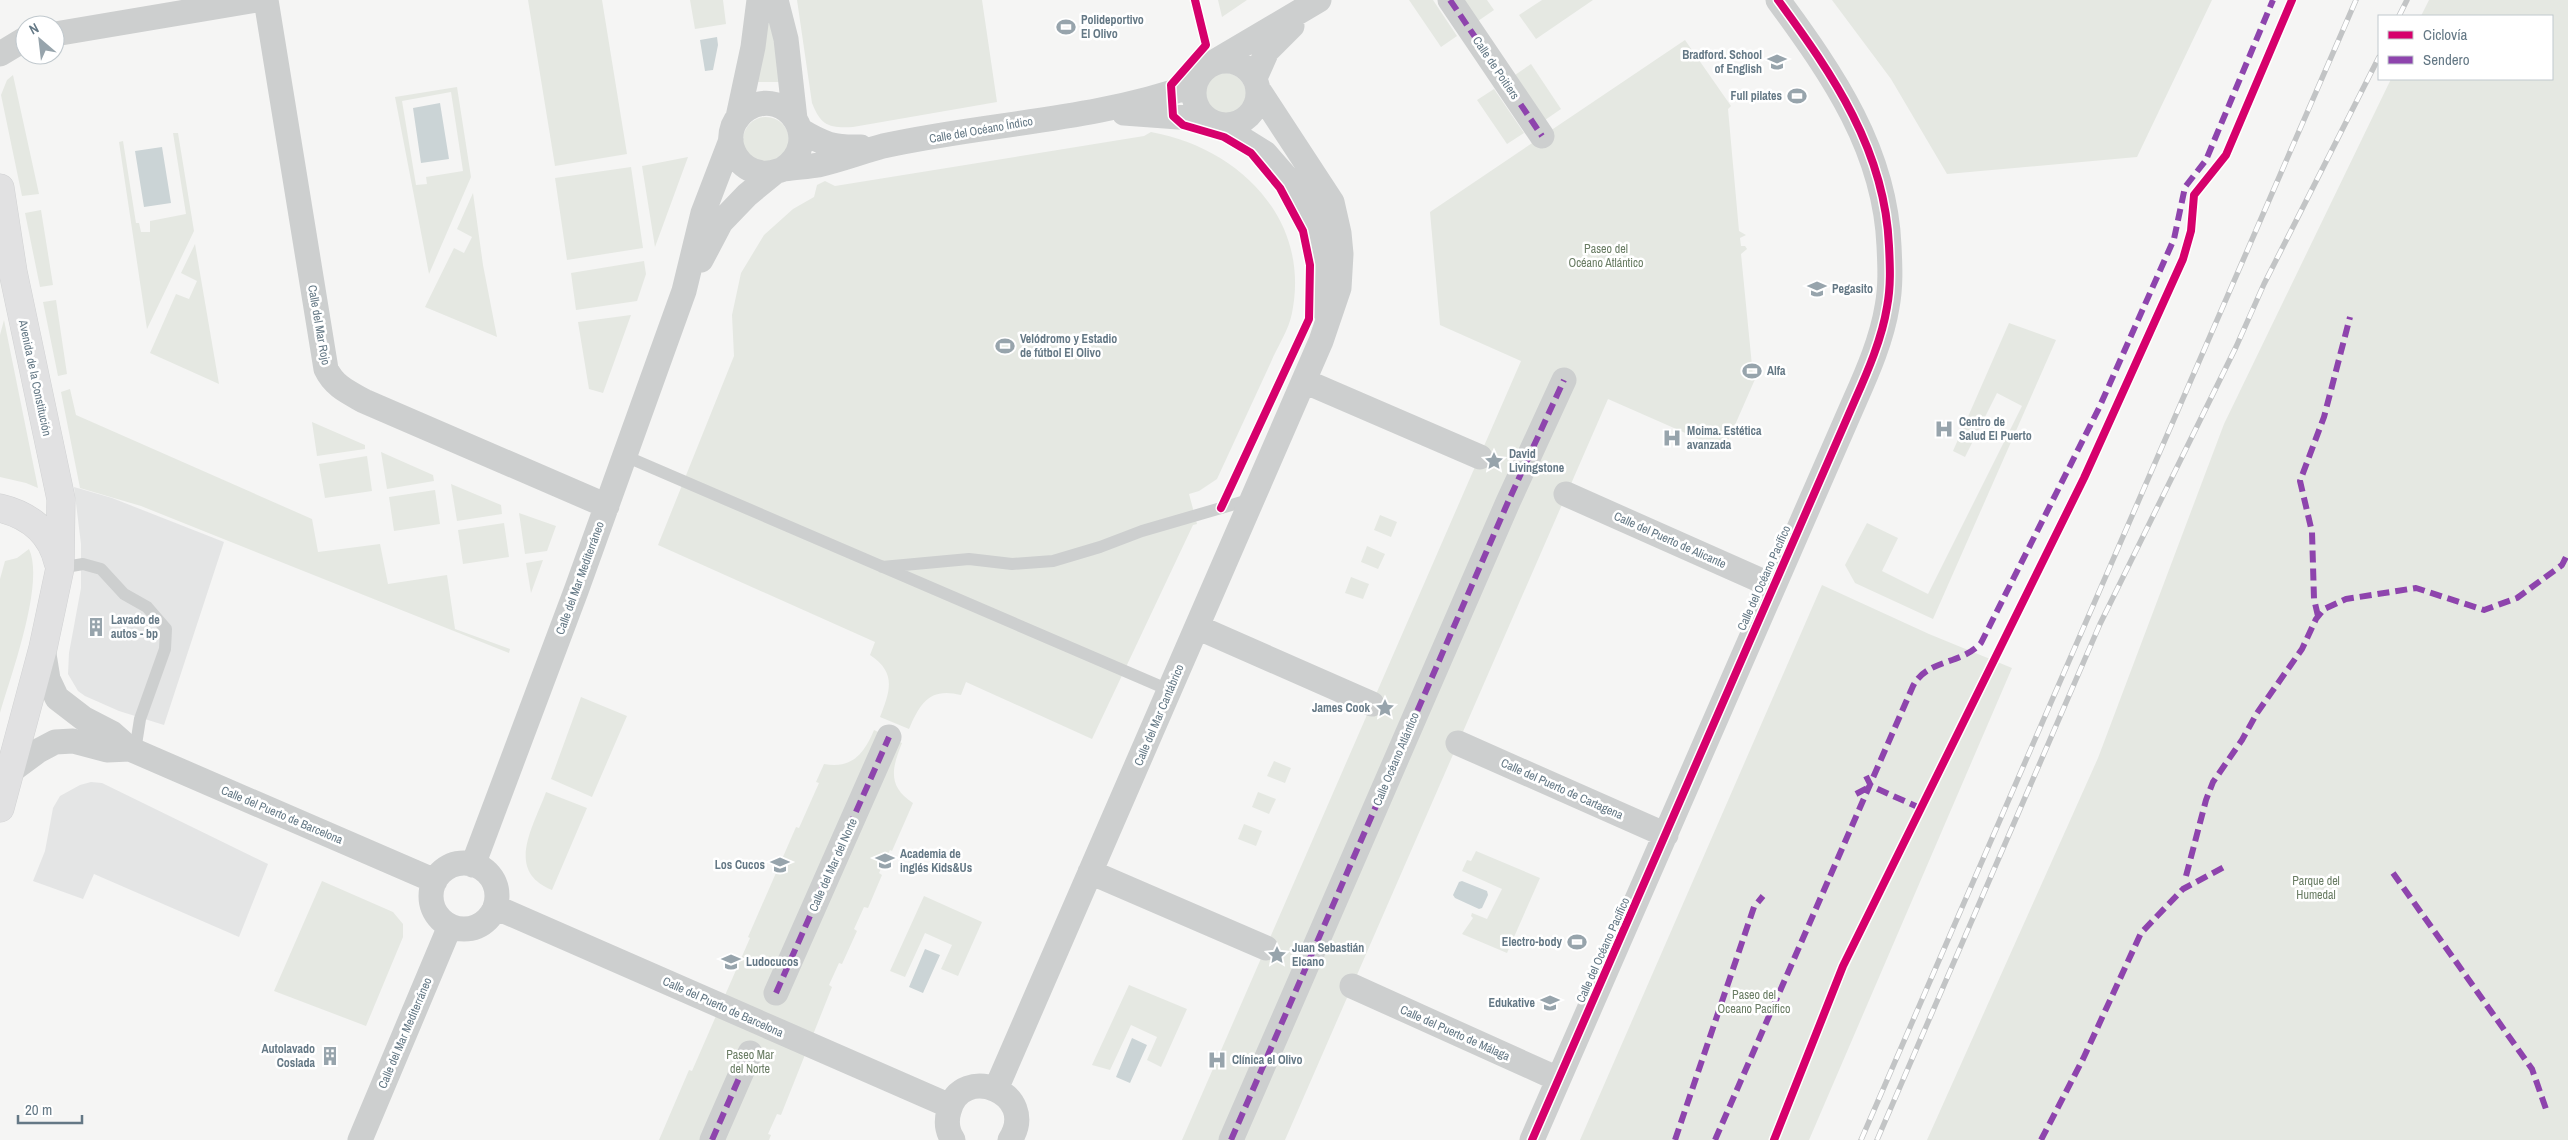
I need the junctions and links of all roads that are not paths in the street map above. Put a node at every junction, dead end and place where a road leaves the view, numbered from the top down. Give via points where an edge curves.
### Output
1 (257, 0) edge
2 (266, 0) edge
3 (758, 0) edge
4 (776, 0) edge
5 (1321, 0) edge
6 (1450, 0) edge
7 (1778, 0) edge
8 (1790, 11) edge
9 (65, 32) edge
10 (0, 34) edge
11 (15, 37) edge
12 (15, 45) edge
13 (0, 54) edge
14 (1214, 62) junction
15 (1256, 84) junction
16 (1194, 85) junction
17 (1079, 114) junction
18 (1213, 122) junction
19 (798, 124) junction
20 (734, 128) junction
21 (1542, 136) dead end
22 (884, 146) junction
23 (1265, 153) junction
24 (1313, 170) junction
25 (779, 171) junction
26 (0, 188) edge
27 (684, 291) junction
28 (1321, 341) junction
29 (1564, 380) dead end
30 (1304, 381) junction
31 (625, 456) junction
32 (1480, 457) dead end
33 (1566, 494) dead end
34 (1252, 500) junction
35 (607, 506) junction
36 (0, 508) edge
37 (881, 567) junction
38 (60, 568) junction
39 (1773, 586) junction
40 (1197, 627) junction
41 (43, 648) junction
42 (1169, 690) junction
43 (1372, 704) dead end
44 (889, 737) dead end
45 (1458, 743) dead end
46 (132, 750) junction
47 (11, 771) junction
48 (0, 808) edge
49 (1666, 835) junction
50 (473, 864) junction
51 (1090, 872) junction
52 (435, 881) junction
53 (496, 907) junction
54 (450, 926) junction
55 (1266, 948) dead end
56 (1352, 986) dead end
57 (776, 993) dead end
58 (750, 1052) dead end
59 (1558, 1079) junction
60 (996, 1089) junction
61 (950, 1106) junction
62 (1017, 1138) edge
63 (360, 1140) edge
64 (712, 1140) edge
65 (953, 1140) edge
66 (1231, 1140) edge
67 (1532, 1140) edge

1 - 9 street
2 - 35 street, Calle del Mar Rojo via 330,378 364,401
3 - 20 street, Calle del Mar Mediterráneo via 754,47
4 - 19 street via 786,39
5 - 14 street
5 - 15 street via 1273,44 1262,60
6 - 21 street, Calle de Poitiers
7 - 8 street, Calle del Océano Pacífico
8 - 39 street, Calle del Océano Pacífico via 1848,102 1875,164 1888,227 1891,276 1881,331 1858,394
10 - 11 street
12 - 13 street
14 - 15 street via 1242,64
14 - 16 street via 1205,67
15 - 18 street via 1254,108 1248,116 1230,125
15 - 24 street, Calle del Mar Cantábrico
16 - 17 street, Calle del Océano Índico
16 - 18 street via 1195,104
17 - 18 street, Calle del Océano Índico via 1127,112
17 - 22 street, Calle del Océano Índico
18 - 23 street, Calle del Mar Cantábrico
19 - 20 street via 788,110 767,103 746,109
19 - 22 street, Calle del Océano Índico via 819,142 838,148
19 - 25 street via 798,153
20 - 25 street via 735,155 745,167 765,174
20 - 27 street, Calle del Mar Mediterráneo via 703,213
22 - 25 street, Calle del Océano Índico via 816,165
23 - 24 street, Calle del Mar Cantábrico
23 - 28 street, Calle del Mar Cantábrico via 1292,184 1311,215 1324,288
24 - 28 street, Calle del Mar Cantábrico via 1332,202 1341,254 1339,288
25 - 27 street, Calle del Mar Mediterráneo via 747,195 721,222
26 - 38 street, Avenida de la Constitución via 13,272 61,499
27 - 31 street, Calle del Mar Mediterráneo
28 - 30 street, Calle del Mar Cantábrico
29 - 66 street, Calle Océano Atlántico
30 - 32 street
30 - 34 street, Calle del Mar Cantábrico
31 - 35 street, Calle del Mar Mediterráneo
31 - 37 lane
33 - 39 street, Calle del Puerto de Alicante
34 - 37 lane via 1053,560 1012,564 969,559
34 - 40 street, Calle del Mar Cantábrico
35 - 50 street, Calle del Mar Mediterráneo
36 - 38 street via 28,518 40,528 50,540
37 - 42 lane
38 - 41 street, Avenida de la Constitución
38 - 46 lane via 83,564 101,569 124,594 147,607 166,629 166,649
39 - 49 street, Calle del Océano Pacífico
40 - 42 street, Calle del Mar Cantábrico
40 - 43 street
41 - 46 street, Calle del Puerto de Barcelona via 48,678 57,698 83,718 112,733
41 - 47 street, Avenida de la Constitución
42 - 51 street, Calle del Mar Cantábrico
44 - 57 street, Calle del Mar del Norte
45 - 49 street, Calle del Puerto de Cartagena
46 - 47 street, Calle del Puerto de Barcelona via 107,750 73,741 55,742
46 - 52 street, Calle del Puerto de Barcelona
47 - 48 street, Avenida de la Constitución
49 - 59 street, Calle del Océano Pacífico
50 - 52 street via 452,866
50 - 53 street via 490,876 496,885
51 - 55 street
51 - 60 street, Calle del Mar Cantábrico
52 - 54 street via 432,903 435,912
53 - 54 street via 481,925 460,929
53 - 61 street, Calle del Puerto de Barcelona
54 - 63 street, Calle del Mar Mediterráneo
56 - 59 street, Calle del Puerto de Málaga
58 - 64 street
59 - 67 street, Calle del Océano Pacífico
60 - 61 street via 986,1086 965,1090
60 - 62 street via 1005,1094 1015,1112
61 - 65 street via 948,1128

